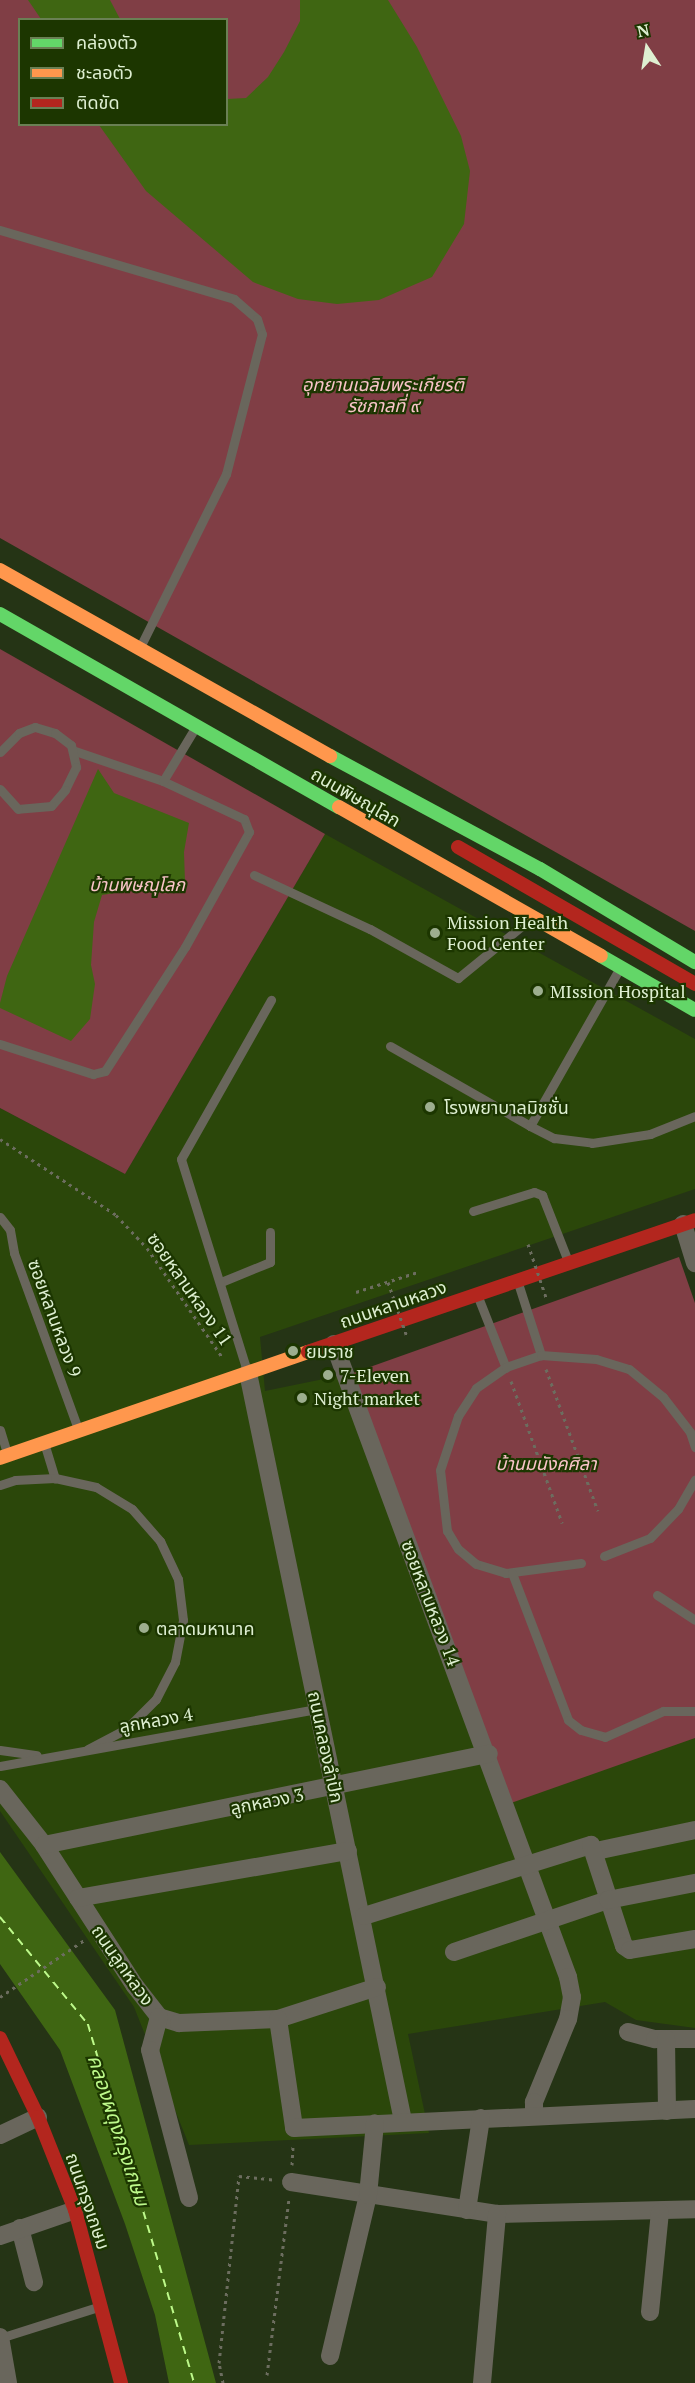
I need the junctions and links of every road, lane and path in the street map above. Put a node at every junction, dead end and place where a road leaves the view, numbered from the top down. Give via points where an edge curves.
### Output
1 (0, 230) edge
2 (0, 570) edge
3 (0, 615) edge
4 (139, 648) junction
5 (212, 689) junction
6 (196, 726) junction
7 (0, 751) edge
8 (75, 751) junction
9 (163, 781) junction
10 (346, 782) dead end
11 (0, 789) edge
12 (448, 841) dead end
13 (255, 874) dead end
14 (531, 918) junction
15 (695, 962) edge
16 (620, 968) junction
17 (695, 984) edge
18 (271, 1000) dead end
19 (695, 1010) edge
20 (0, 1044) edge
21 (390, 1046) dead end
22 (695, 1116) edge
23 (530, 1126) junction
24 (0, 1139) edge
25 (473, 1210) dead end
26 (0, 1217) edge
27 (689, 1222) edge
28 (270, 1232) dead end
29 (528, 1244) dead end
30 (569, 1263) junction
31 (695, 1263) edge
32 (418, 1272) dead end
33 (517, 1281) junction
34 (221, 1282) junction
35 (388, 1282) junction
36 (356, 1292) dead end
37 (477, 1294) junction
38 (547, 1300) dead end
39 (407, 1337) dead end
40 (334, 1344) junction
41 (541, 1356) junction
42 (506, 1367) junction
43 (242, 1375) junction
44 (0, 1430) edge
45 (79, 1431) junction
46 (44, 1443) junction
47 (695, 1447) edge
48 (4, 1457) edge
49 (55, 1478) junction
50 (695, 1479) edge
51 (0, 1485) edge
52 (598, 1511) dead end
53 (562, 1523) dead end
54 (604, 1556) dead end
55 (581, 1563) dead end
56 (513, 1574) junction
57 (657, 1595) dead end
58 (695, 1620) edge
59 (318, 1709) junction
60 (695, 1711) edge
61 (88, 1749) junction
62 (0, 1750) edge
63 (489, 1754) junction
64 (45, 1756) junction
65 (0, 1766) edge
66 (334, 1787) junction
67 (0, 1789) edge
68 (695, 1830) edge
69 (44, 1845) junction
70 (348, 1851) junction
71 (596, 1851) junction
72 (526, 1863) junction
73 (695, 1883) edge
74 (78, 1898) junction
75 (608, 1900) junction
76 (364, 1916) junction
77 (548, 1918) junction
78 (695, 1939) edge
79 (76, 1946) dead end
80 (454, 1952) dead end
81 (377, 1987) junction
82 (0, 1997) edge
83 (159, 2017) junction
84 (278, 2019) junction
85 (628, 2032) dead end
86 (0, 2038) edge
87 (666, 2039) junction
88 (695, 2039) edge
89 (695, 2109) edge
90 (667, 2111) junction
91 (534, 2114) junction
92 (38, 2117) junction
93 (481, 2118) junction
94 (403, 2121) junction
95 (375, 2123) junction
96 (294, 2128) junction
97 (0, 2134) edge
98 (291, 2182) junction
99 (368, 2195) junction
100 (189, 2198) dead end
101 (695, 2209) edge
102 (75, 2210) junction
103 (467, 2210) junction
104 (660, 2212) junction
105 (497, 2214) junction
106 (20, 2228) junction
107 (0, 2235) edge
108 (34, 2282) dead end
109 (103, 2305) junction
110 (650, 2312) dead end
111 (0, 2337) edge
112 (330, 2356) dead end
113 (267, 2375) dead end
114 (8, 2383) edge
115 (121, 2383) edge
116 (223, 2383) edge
117 (482, 2383) edge

1 - 4 lane via 234,299 257,319 262,334 226,474
2 - 4 main road, ถนนพิษณุโลก
3 - 6 main road, ถนนพิษณุโลก
4 - 5 main road, ถนนพิษณุโลก
5 - 10 main road via 282,745
5 - 15 main road, ถนนพิษณุโลก via 403,797 540,868
6 - 9 lane
6 - 14 main road, ถนนพิษณุโลก
7 - 8 lane via 19,733 35,727 55,733
8 - 9 lane
8 - 11 lane via 76,767 65,790 51,806 18,809
9 - 20 lane via 249,825 249,832 185,947 105,1071 93,1074
12 - 17 main road
13 - 14 lane via 370,929 458,978
14 - 16 main road, ถนนพิษณุโลก
16 - 19 main road, ถนนพิษณุโลก
16 - 23 lane
18 - 34 lane via 181,1159
21 - 23 lane
22 - 23 lane via 650,1134 592,1143 554,1138
24 - 43 path, ซอยหลานหลวง 11 via 116,1215 147,1248
25 - 30 lane via 534,1192 542,1195
26 - 45 lane, ซอยหลานหลวง 9 via 10,1230 14,1252
27 - 30 main road, ถนนหลานหลวง
27 - 31 street
28 - 34 lane via 270,1262
29 - 38 path, bridge
30 - 33 main road, ถนนหลานหลวง
32 - 35 path
33 - 37 main road, ถนนหลานหลวง
33 - 41 lane
34 - 43 lane
35 - 36 path
35 - 39 path, bridge
37 - 40 main road, ถนนหลานหลวง
37 - 42 lane
40 - 43 main road, ถนนหลานหลวง
40 - 63 street, ซอยหลานหลวง 14
41 - 42 lane
41 - 47 lane via 580,1356 629,1369 663,1397 690,1432
41 - 52 path
42 - 53 path
42 - 56 lane via 476,1388 458,1416 440,1470 447,1531 458,1549 476,1564
43 - 45 main road, ถนนหลานหลวง
43 - 59 street, ถนนคลองลำปัก
44 - 48 lane
45 - 46 main road, ถนนหลานหลวง
46 - 48 main road, ถนนหลานหลวง
46 - 49 lane
49 - 51 lane via 15,1480
49 - 61 lane via 96,1488 132,1509 160,1541 178,1579 183,1620 176,1662 156,1699 126,1729
50 - 54 lane via 678,1509 650,1538
55 - 56 lane
56 - 60 lane via 568,1720 581,1730 605,1737 663,1711
57 - 58 lane
59 - 61 lane, ลูกหลวง 4
59 - 66 street, ถนนคลองลำปัก
61 - 64 lane, ลูกหลวง 4
62 - 64 lane
63 - 66 street, ลูกหลวง 3
63 - 72 street, ซอยหลานหลวง 14
64 - 65 lane, ลูกหลวง 4
66 - 69 street, ลูกหลวง 3
66 - 70 street, ถนนคลองลำปัก
67 - 69 street, ถนนลูกหลวง
68 - 71 street
69 - 74 street, ถนนลูกหลวง
70 - 74 street
70 - 76 street, ถนนคลองลำปัก
71 - 72 street via 591,1845
71 - 75 street
72 - 76 street
72 - 77 street, ซอยหลานหลวง 14
73 - 75 street
74 - 83 street, ถนนลูกหลวง
75 - 77 street
75 - 78 street via 624,1946 630,1950
76 - 81 street, ถนนคลองลำปัก
77 - 80 street
77 - 91 street, ซอยหลานหลวง 14 via 572,1997 568,2019 534,2102
79 - 82 path
81 - 84 street, ถนนลูกหลวง
81 - 94 street, ถนนคลองลำปัก
83 - 84 street, ถนนลูกหลวง via 179,2022
83 - 100 street via 150,2050
84 - 96 street
85 - 87 street
86 - 92 main road, ถนนกรุงเกษม
87 - 88 street
87 - 90 street
89 - 90 street
90 - 91 street
91 - 93 street
92 - 97 street
92 - 102 main road, ถนนกรุงเกษม
93 - 94 street
93 - 103 street
94 - 95 street
95 - 96 street
95 - 99 street
96 - 98 path
98 - 99 street
98 - 113 path
98 - 116 path via 239,2176 219,2363
99 - 103 street
99 - 112 street
101 - 104 street
102 - 106 street
102 - 109 main road, ถนนกรุงเกษม
103 - 105 street
104 - 105 street
104 - 110 street
105 - 117 street
106 - 107 street
106 - 108 street
109 - 111 lane
109 - 115 main road, ถนนกรุงเกษม
111 - 114 street

